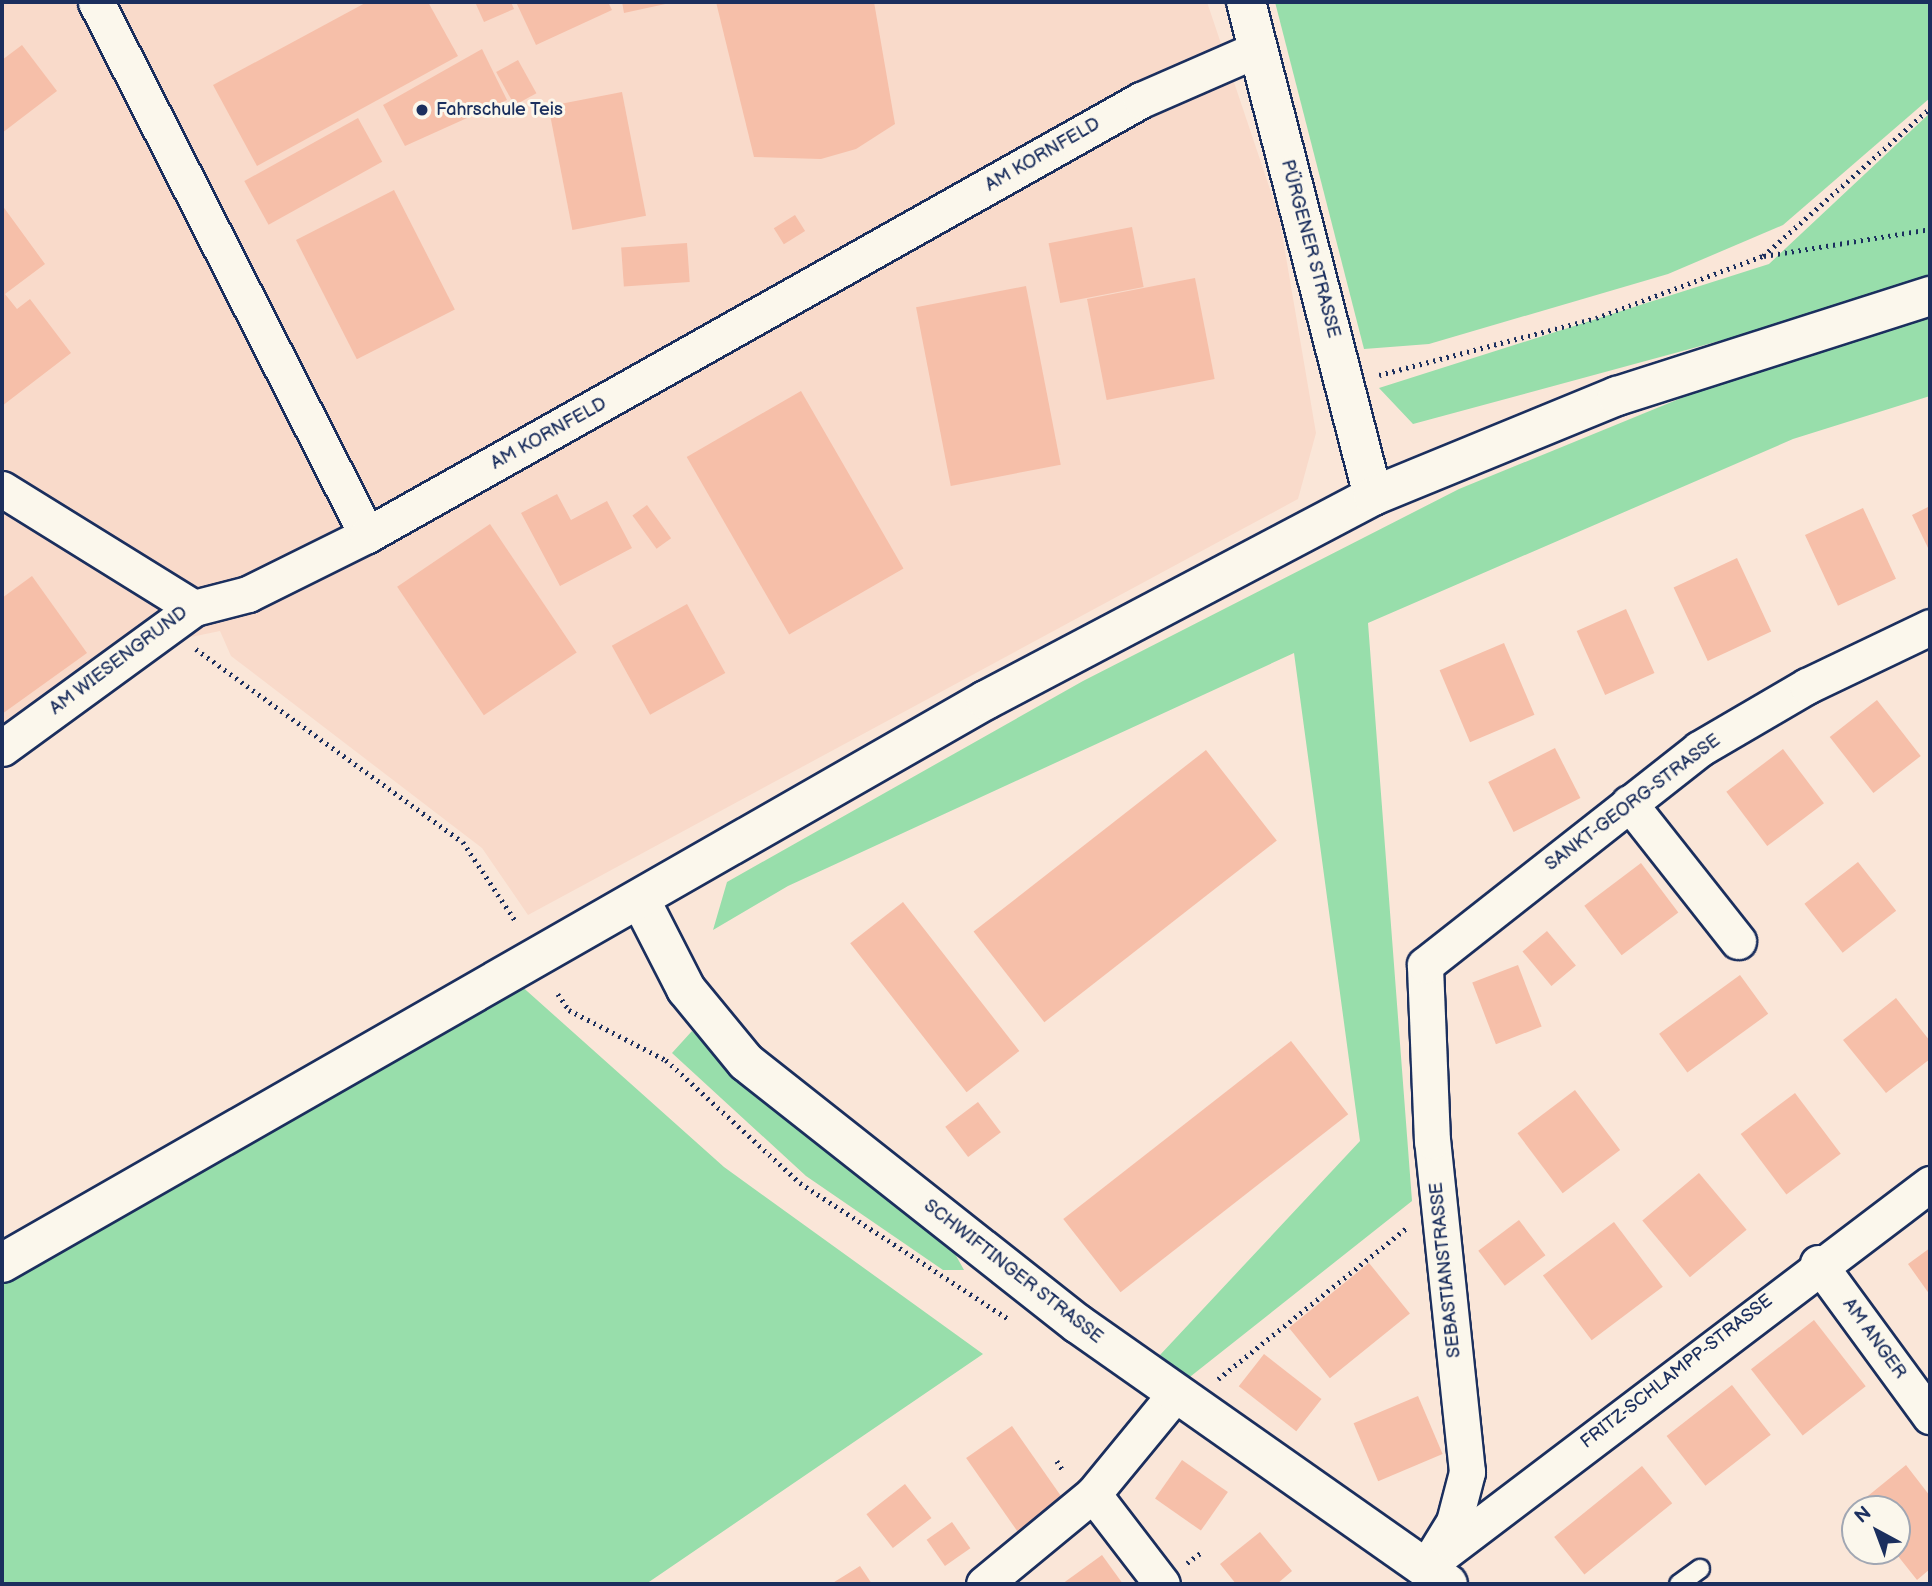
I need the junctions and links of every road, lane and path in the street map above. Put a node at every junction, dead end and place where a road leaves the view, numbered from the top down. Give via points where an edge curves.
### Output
1 (96, 2) edge
2 (1247, 2) edge
3 (1258, 49) junction
4 (1930, 108) edge
5 (1930, 229) edge
6 (1763, 256) junction
7 (1930, 296) edge
8 (1345, 384) junction
9 (2, 489) edge
10 (1374, 496) junction
11 (367, 535) junction
12 (194, 608) junction
13 (1930, 627) edge
14 (166, 629) junction
15 (2, 748) edge
16 (1629, 803) junction
17 (640, 899) junction
18 (515, 920) dead end
19 (1738, 941) dead end
20 (1425, 965) joint
21 (558, 994) dead end
22 (1930, 1184) edge
23 (1439, 1202) junction
24 (2, 1263) edge
25 (1818, 1263) junction
26 (1023, 1328) dead end
27 (1182, 1398) junction
28 (1930, 1416) edge
29 (1093, 1494) junction
30 (1700, 1569) dead end
31 (1438, 1575) edge
32 (984, 1584) edge
33 (1162, 1584) edge
34 (1679, 1584) edge

1 - 11 street
2 - 3 main road, PÜRGENER STRASSE
3 - 8 main road, PÜRGENER STRASSE
3 - 11 street, AM KORNFELD via 1141,100
4 - 6 path
5 - 6 path
6 - 8 path via 1596,318
7 - 10 main road via 1617,396
8 - 10 main road, PÜRGENER STRASSE
9 - 12 street, AM WIESENGRUND
10 - 17 main road via 986,700
11 - 12 street, AM KORNFELD via 248,594
12 - 14 street, AM WIESENGRUND
13 - 16 street, SANKT-GEORG-STRASSE via 1807,686 1699,749
14 - 15 street, AM WIESENGRUND
14 - 18 path via 463,842
16 - 19 street
16 - 20 street, SANKT-GEORG-STRASSE
17 - 24 main road
17 - 27 main road, SCHWIFTINGER STRASSE via 686,989 746,1062
20 - 23 street, SEBASTIANSTRASSE
21 - 26 path via 569,1010 666,1060 800,1183
22 - 25 street, FRITZ-SCHLAMPP-STRASSE
23 - 27 path
23 - 31 street, SEBASTIANSTRASSE via 1467,1472
25 - 28 street, AM ANGER
25 - 31 street, FRITZ-SCHLAMPP-STRASSE
27 - 29 street
27 - 31 main road, SCHWIFTINGER STRASSE
29 - 32 street
29 - 33 street
30 - 34 lane

